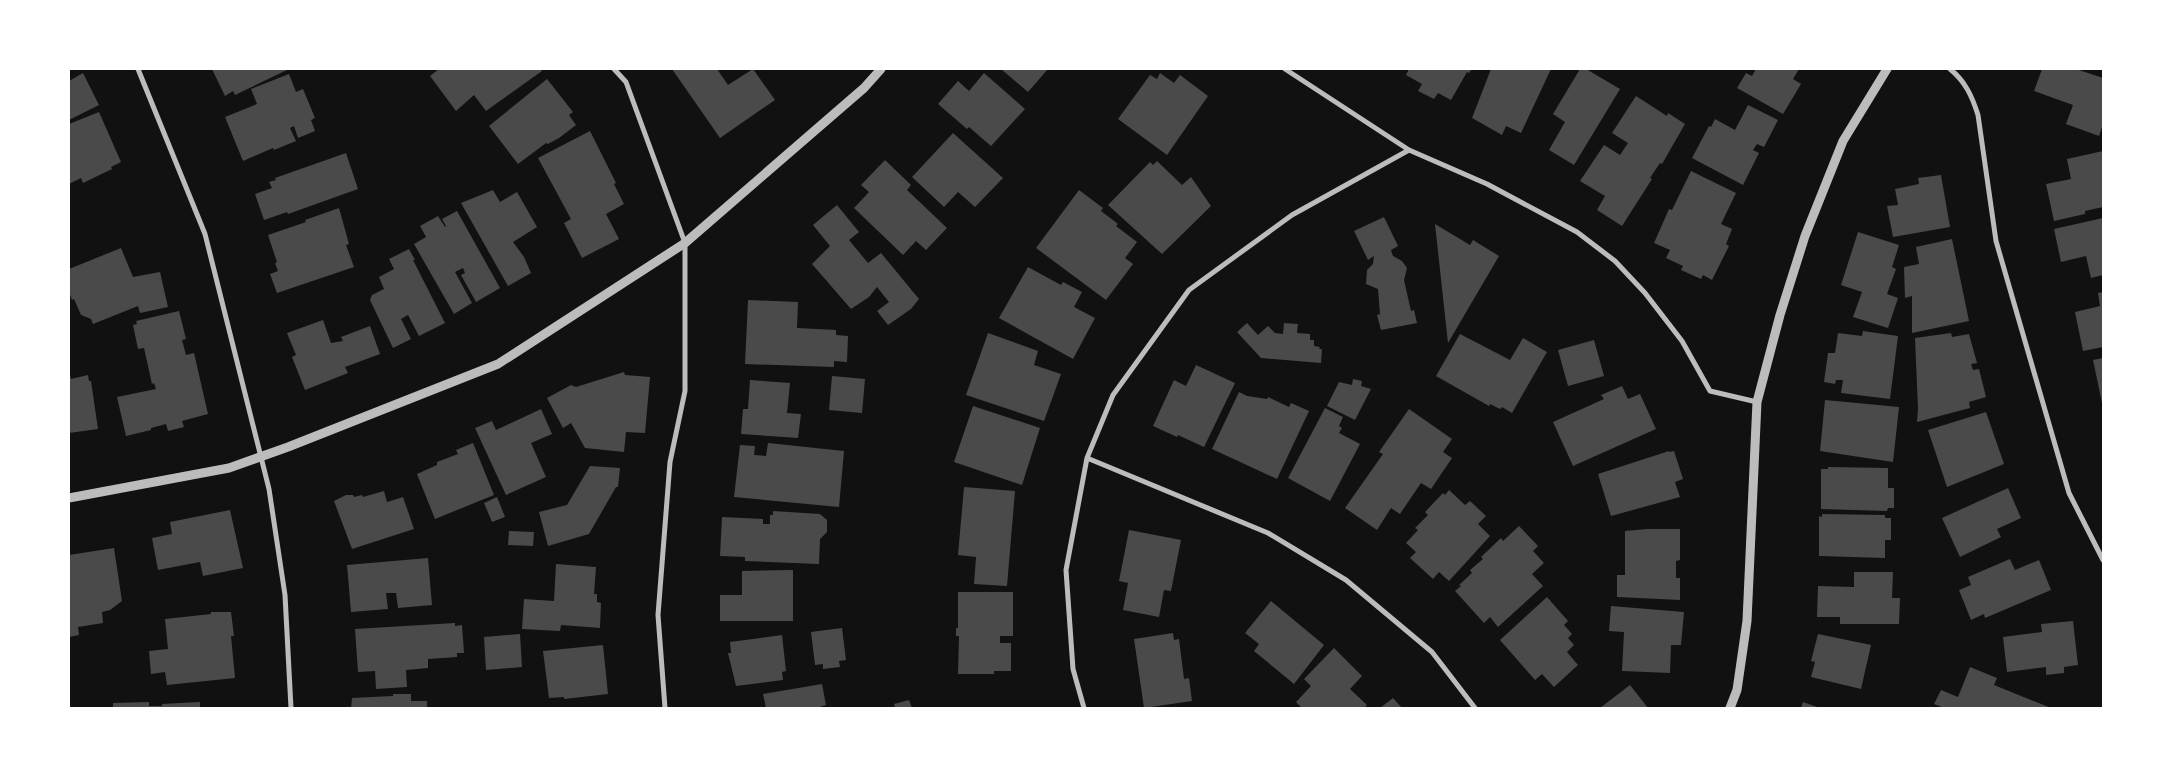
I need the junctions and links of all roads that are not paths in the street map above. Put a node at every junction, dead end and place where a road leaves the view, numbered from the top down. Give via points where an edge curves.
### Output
1 (138, 69) edge
2 (614, 69) edge
3 (881, 69) edge
4 (1285, 69) edge
5 (1887, 69) edge
6 (1950, 69) edge
7 (1410, 150) junction
8 (685, 243) junction
9 (1757, 402) junction
10 (260, 456) junction
11 (1087, 458) junction
12 (69, 498) edge
13 (2103, 560) edge
14 (291, 708) edge
15 (665, 708) edge
16 (1084, 708) edge
17 (1475, 708) edge
18 (1730, 708) edge

1 - 10 street via 205,234
2 - 8 street via 626,82
3 - 8 street via 864,88
4 - 7 street
5 - 9 street via 1843,141 1805,236
6 - 13 street via 1972,95 1978,115 1996,240 2069,493
7 - 9 street via 1487,184 1577,232 1615,261 1645,294 1682,341 1710,391
7 - 11 street via 1292,215 1189,290 1113,395
8 - 10 street via 498,364
8 - 15 street via 685,391 670,462 658,615
9 - 18 street via 1748,621
10 - 12 street via 228,468
10 - 14 street via 269,489 285,595
11 - 16 street via 1066,570 1073,669
11 - 17 street via 1268,533 1346,580 1432,652

